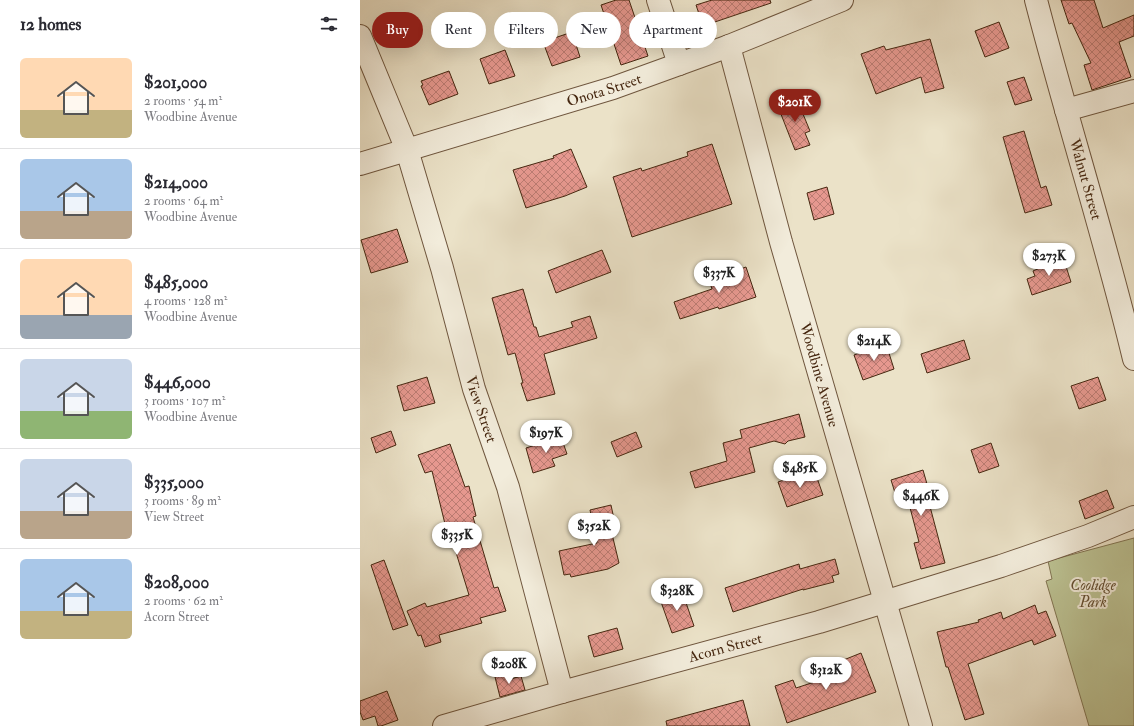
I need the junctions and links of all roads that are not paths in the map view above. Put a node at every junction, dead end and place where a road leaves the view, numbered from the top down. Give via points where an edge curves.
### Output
1 (658, 0) edge
2 (842, 0) edge
3 (1036, 0) edge
4 (360, 36) edge
5 (729, 46) junction
6 (679, 64) junction
7 (1134, 91) edge
8 (1066, 110) junction
9 (407, 150) junction
10 (360, 164) edge
11 (1134, 359) edge
12 (1134, 517) edge
13 (885, 601) junction
14 (562, 692) junction
15 (444, 726) edge
16 (921, 726) edge

1 - 6 street
2 - 5 street, Onota Street
3 - 8 street, Walnut Street
4 - 9 street, View Street
5 - 6 street, Onota Street
5 - 13 street, Woodbine Avenue via 781,242
6 - 9 street, Onota Street via 613,88
7 - 8 street
8 - 11 street, Walnut Street via 1100,225
9 - 10 street, Onota Street
9 - 14 street, View Street via 474,389 508,487
12 - 13 street, Acorn Street via 1004,565
13 - 14 street, Acorn Street via 819,622
13 - 16 street, Woodbine Avenue
14 - 15 street, Acorn Street

